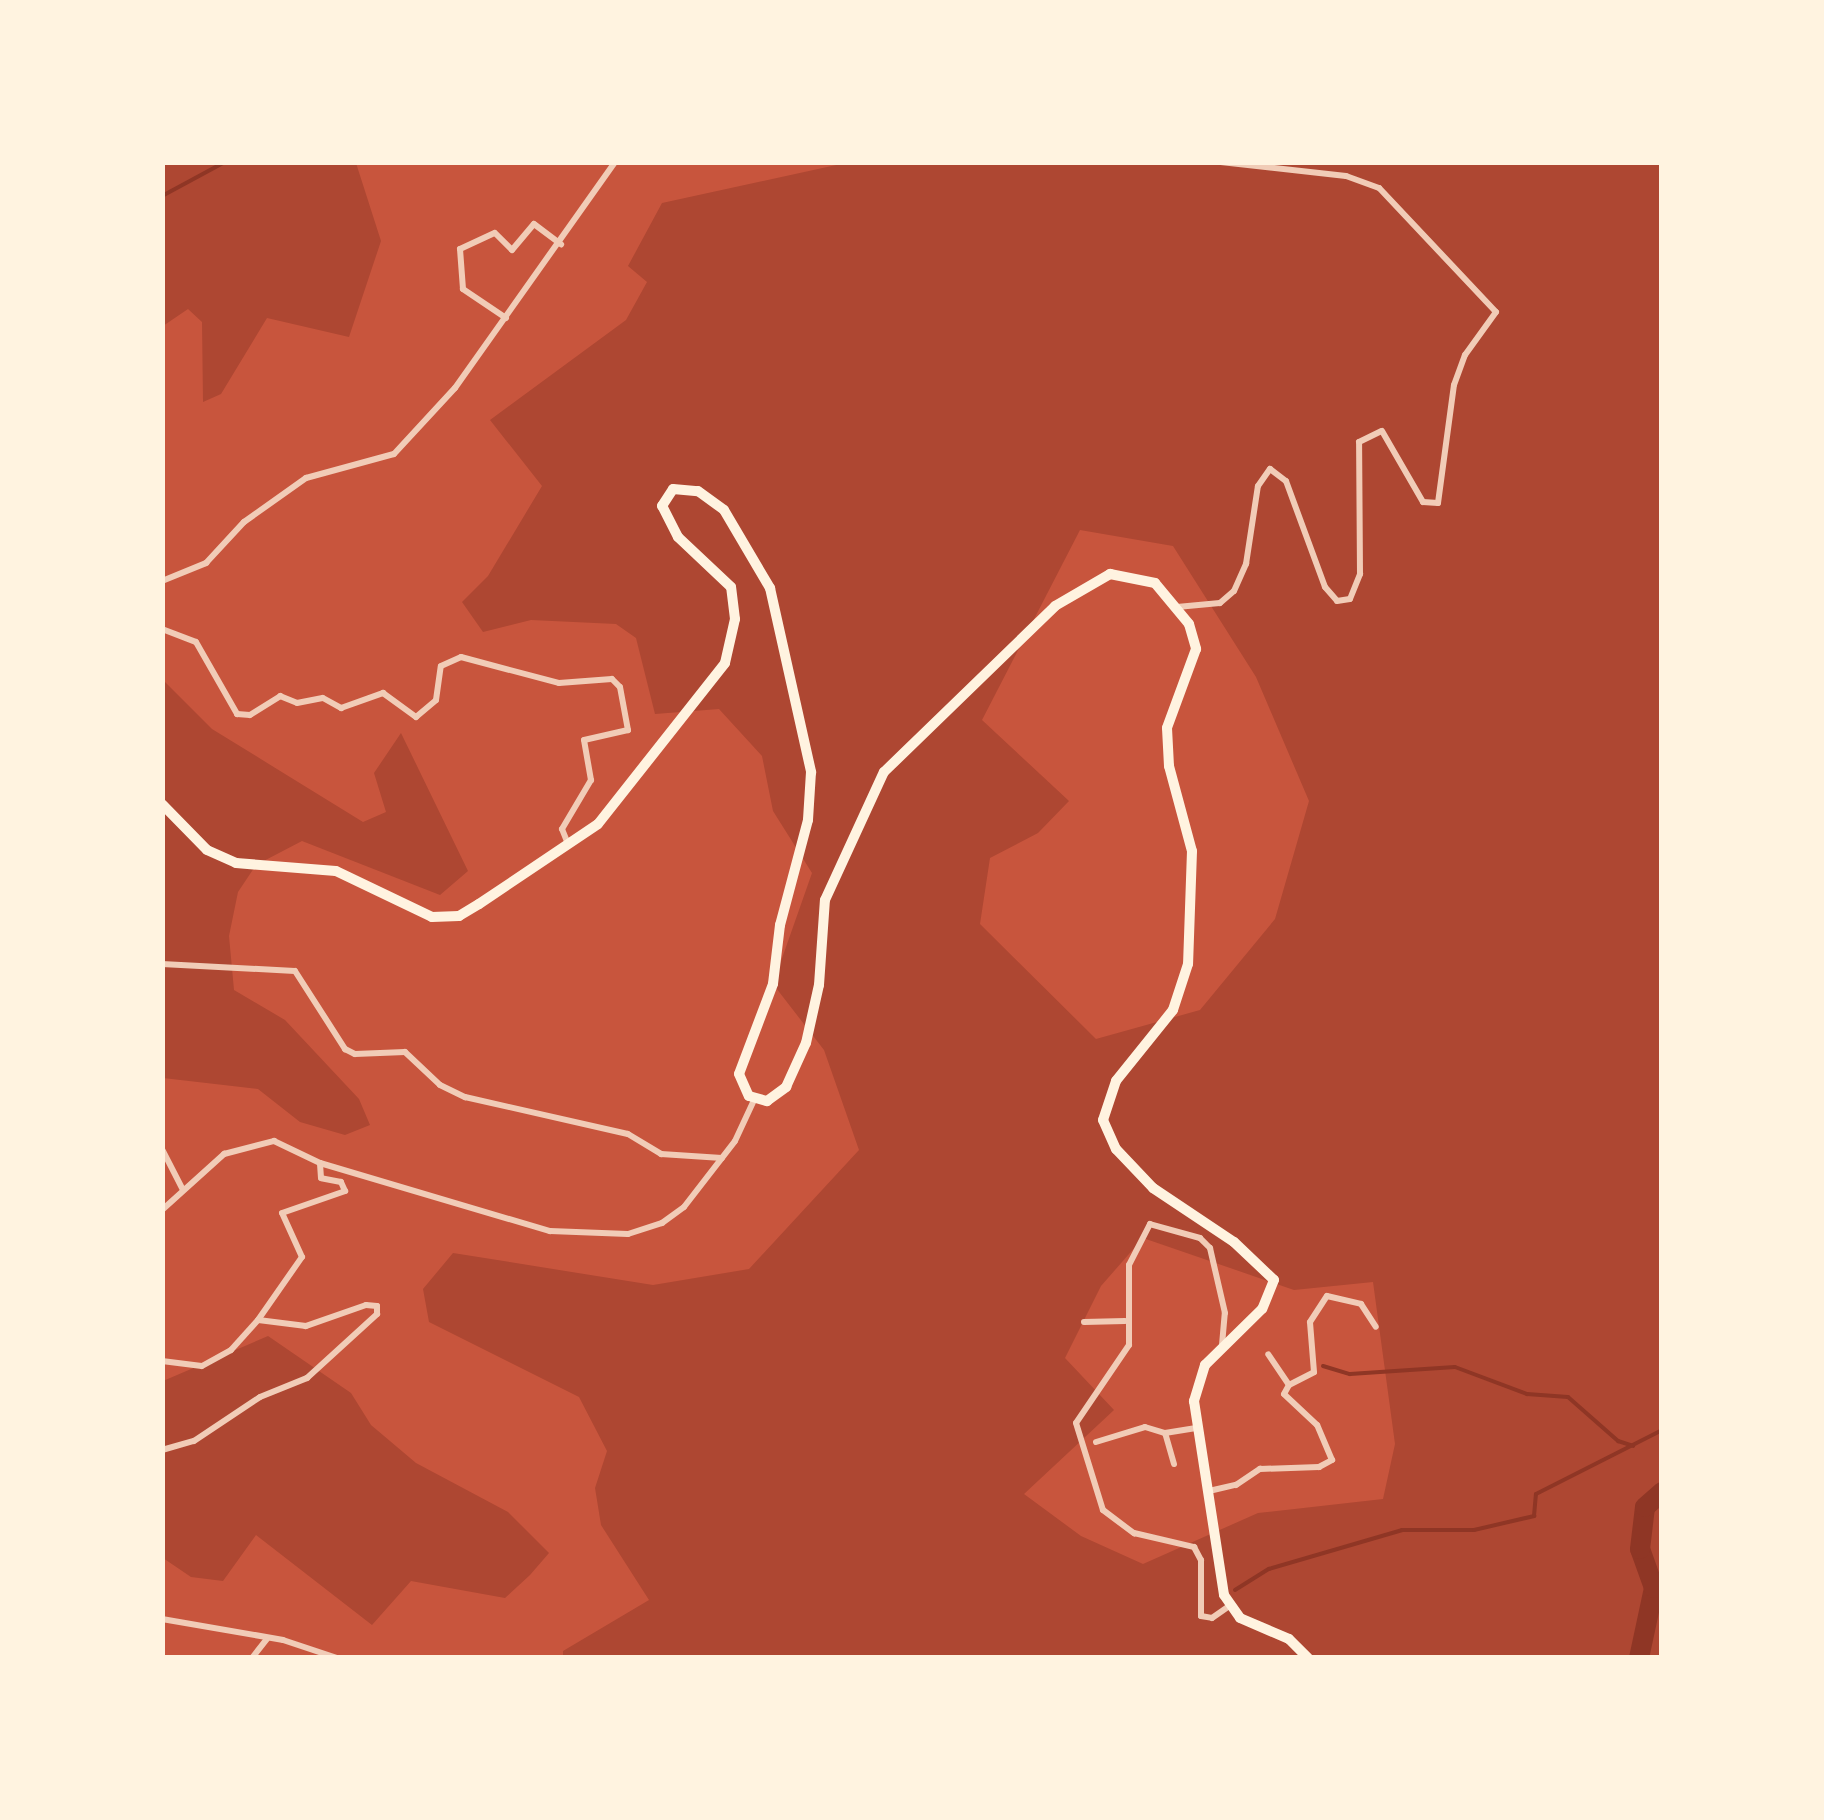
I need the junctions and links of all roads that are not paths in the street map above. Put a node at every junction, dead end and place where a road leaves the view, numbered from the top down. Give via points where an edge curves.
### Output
1 (247, 162) edge
2 (268, 162) edge
3 (615, 162) edge
4 (1220, 162) edge
5 (561, 244) junction
6 (506, 318) junction
7 (162, 581) edge
8 (1177, 607) junction
9 (162, 629) edge
10 (162, 804) edge
11 (569, 846) junction
12 (162, 964) edge
13 (754, 1100) junction
14 (162, 1149) edge
15 (724, 1158) junction
16 (320, 1163) junction
17 (182, 1188) junction
18 (162, 1210) edge
19 (258, 1320) junction
20 (1084, 1322) dead end
21 (1125, 1322) junction
22 (1376, 1327) dead end
23 (1222, 1346) junction
24 (1268, 1354) dead end
25 (162, 1362) edge
26 (1290, 1386) junction
27 (1198, 1428) junction
28 (1165, 1432) junction
29 (1096, 1442) dead end
30 (162, 1450) edge
31 (1174, 1464) dead end
32 (1209, 1491) junction
33 (1229, 1606) junction
34 (162, 1620) edge
35 (267, 1640) junction
36 (252, 1658) edge
37 (337, 1658) edge
38 (1308, 1658) edge

1 - 2 street
3 - 5 street
4 - 8 street via 1346,176 1379,188 1496,312 1454,385 1438,503 1423,502 1382,431 1360,442 1360,574 1350,599 1337,600 1326,587 1286,481 1270,469 1258,486 1246,564 1234,591 1220,603
5 - 6 street
5 - 6 street via 534,224 512,250 495,233 460,249 463,289
6 - 7 street via 394,454 306,478 244,522 206,563
8 - 13 main road via 1138,574 1093,582 1039,620 966,699 892,761 825,900 819,985 800,1057 781,1093
8 - 23 main road via 1196,649 1167,736 1192,851 1188,964 1172,1010 1116,1081 1104,1120 1116,1149 1153,1188 1272,1274 1266,1304
9 - 11 street via 196,642 237,714 250,715 280,696 297,703 323,698 342,708 384,693 416,717 436,700 441,666 460,656 559,683 612,679 628,730 584,740 591,780 562,829
10 - 11 main road via 222,858 336,871 432,917 459,916
11 - 13 main road via 598,824 725,664 734,619 731,587 678,537 662,506 673,489 698,491 724,510 770,588 811,772 808,820 782,914 773,984 739,1074
12 - 15 street via 294,971 344,1048 355,1054 405,1052 440,1085 465,1097 628,1134 661,1154
13 - 15 street
14 - 17 street
15 - 16 street via 684,1206 662,1223 628,1234 550,1230
16 - 17 street via 294,1147 256,1140 224,1154
16 - 19 street via 321,1178 341,1182 344,1191 282,1212 302,1257
17 - 18 street
19 - 25 street via 230,1350 202,1366
19 - 30 street via 306,1326 377,1306 368,1327 315,1374 260,1398 194,1441
20 - 21 street
21 - 23 street via 1130,1265 1150,1224 1200,1238 1210,1248 1225,1313
21 - 33 street via 1128,1344 1076,1424 1084,1461 1102,1510 1149,1539 1178,1539 1194,1547 1201,1616 1212,1618
22 - 26 street via 1361,1304 1327,1296 1310,1322 1314,1372
23 - 27 main road via 1196,1385
24 - 26 street
26 - 32 street via 1284,1394 1317,1424 1332,1460 1320,1467 1260,1469 1236,1485
27 - 28 street
27 - 32 main road
28 - 29 street via 1145,1427
28 - 31 street
32 - 33 main road
33 - 38 main road via 1248,1622 1290,1639
34 - 35 street
35 - 36 street
35 - 37 street

